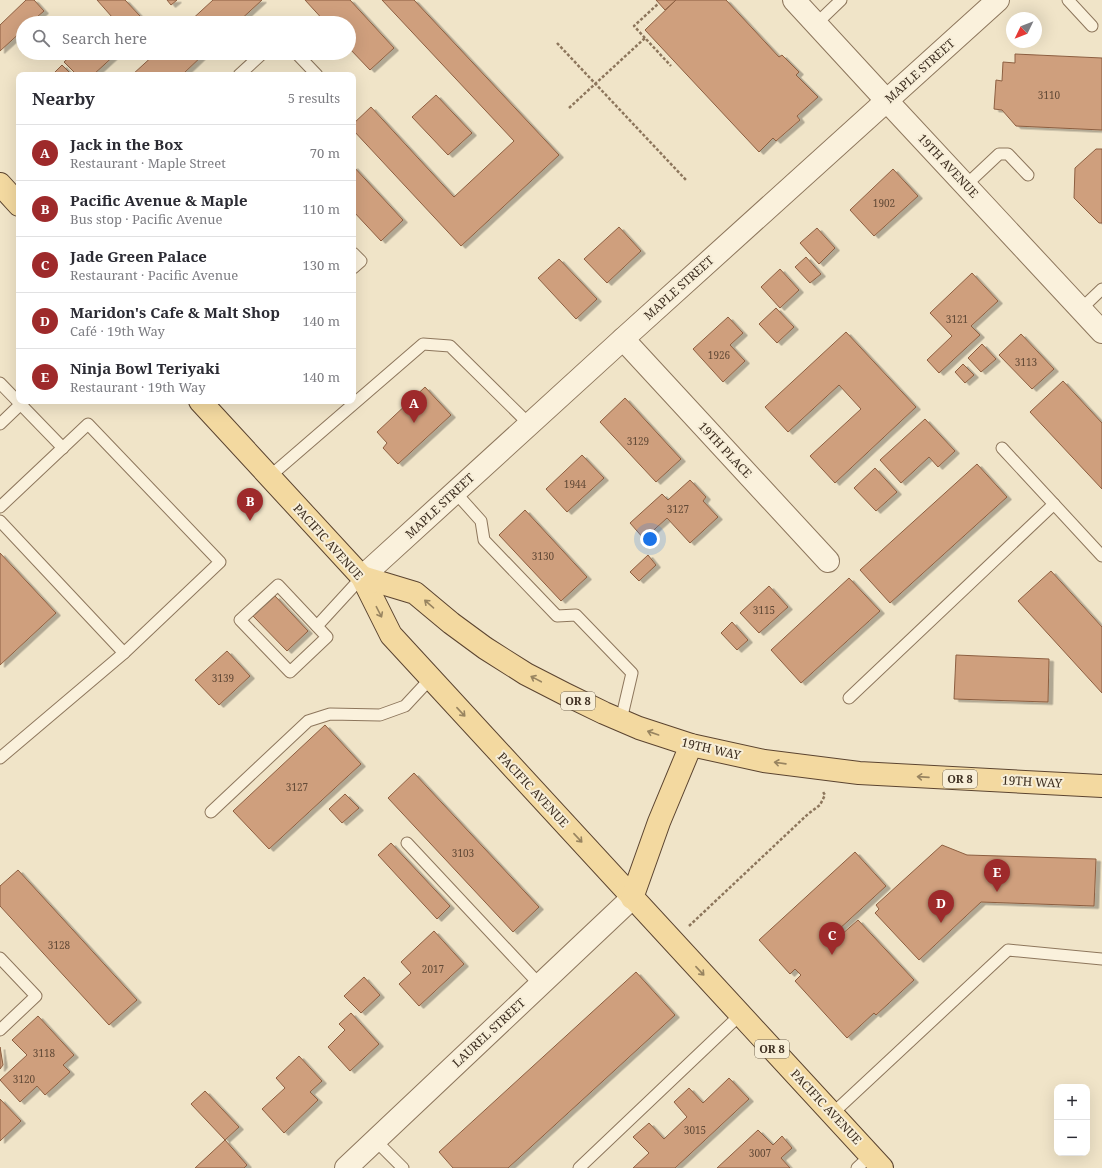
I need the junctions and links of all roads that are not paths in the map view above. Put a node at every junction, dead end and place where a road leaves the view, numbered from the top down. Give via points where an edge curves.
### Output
1 (794, 0) edge
2 (841, 0) edge
3 (998, 0) edge
4 (1068, 0) edge
5 (816, 24) junction
6 (1092, 26) dead end
7 (255, 60) edge
8 (303, 60) edge
9 (242, 72) edge
10 (314, 72) edge
11 (887, 101) junction
12 (1028, 175) dead end
13 (0, 184) edge
14 (966, 185) junction
15 (16, 202) edge
16 (356, 256) edge
17 (356, 265) edge
18 (1102, 288) edge
19 (1081, 309) junction
20 (1102, 332) edge
21 (623, 339) junction
22 (0, 383) edge
23 (16, 398) edge
24 (356, 402) edge
25 (21, 404) edge
26 (23, 404) edge
27 (203, 404) edge
28 (354, 404) edge
29 (0, 424) edge
30 (529, 424) junction
31 (63, 448) junction
32 (1002, 448) dead end
33 (269, 477) junction
34 (455, 492) junction
35 (1054, 504) junction
36 (0, 507) edge
37 (0, 521) edge
38 (1102, 556) edge
39 (828, 561) dead end
40 (362, 577) junction
41 (317, 626) junction
42 (124, 653) junction
43 (431, 678) junction
44 (849, 698) dead end
45 (621, 720) junction
46 (691, 745) junction
47 (0, 758) edge
48 (1102, 786) edge
49 (211, 812) dead end
50 (407, 843) dead end
51 (632, 898) junction
52 (0, 958) edge
53 (1102, 959) edge
54 (540, 985) junction
55 (740, 1015) junction
56 (0, 1030) edge
57 (832, 1114) junction
58 (375, 1140) junction
59 (870, 1164) edge
60 (346, 1168) edge
61 (402, 1168) edge
62 (579, 1168) edge

1 - 5 street, 19TH AVENUE
2 - 5 lane
3 - 11 street, MAPLE STREET
4 - 6 lane
5 - 11 street, 19TH AVENUE
7 - 9 lane
8 - 10 lane
11 - 14 street, 19TH AVENUE
11 - 21 street, MAPLE STREET
12 - 14 lane via 1008,154 999,154
13 - 15 main road
14 - 19 street, 19TH AVENUE
16 - 17 lane via 361,261
18 - 19 lane
19 - 20 street, 19TH AVENUE
21 - 30 street, MAPLE STREET
21 - 39 street, 19TH PLACE
22 - 23 lane
24 - 30 lane via 423,344 450,346
25 - 29 lane
26 - 31 lane
27 - 33 main road, PACIFIC AVENUE / OR 8
28 - 33 lane
30 - 34 street, MAPLE STREET
31 - 36 lane
31 - 42 lane via 88,424 220,562
32 - 35 lane
33 - 40 main road, PACIFIC AVENUE / OR 8
34 - 40 street, MAPLE STREET
34 - 45 lane via 481,520 484,540 557,616 576,615 632,673
35 - 38 lane
35 - 44 lane
37 - 42 lane
40 - 41 lane
40 -> 43 main road, PACIFIC AVENUE / OR 8 via 391,635
45 -> 40 main road, 19TH WAY / OR 8 via 526,674 450,623 416,593
41 - 41 lane via 327,637 290,672 240,620 278,585
42 - 47 lane
43 - 49 lane via 405,706 380,715 330,714 308,721
43 -> 51 main road, PACIFIC AVENUE / OR 8
46 -> 45 main road, 19TH WAY / OR 8
48 -> 46 main road, 19TH WAY / OR 8 via 859,773 764,761
46 - 51 main road
50 - 54 lane
51 - 54 street, LAUREL STREET
51 -> 55 main road, PACIFIC AVENUE / OR 8
52 - 56 lane via 36,996
53 - 57 lane via 1008,950
54 - 58 street, LAUREL STREET
55 - 57 main road, PACIFIC AVENUE / OR 8
55 - 62 lane
57 - 59 main road, PACIFIC AVENUE / OR 8
58 - 60 street, LAUREL STREET
58 - 61 lane

